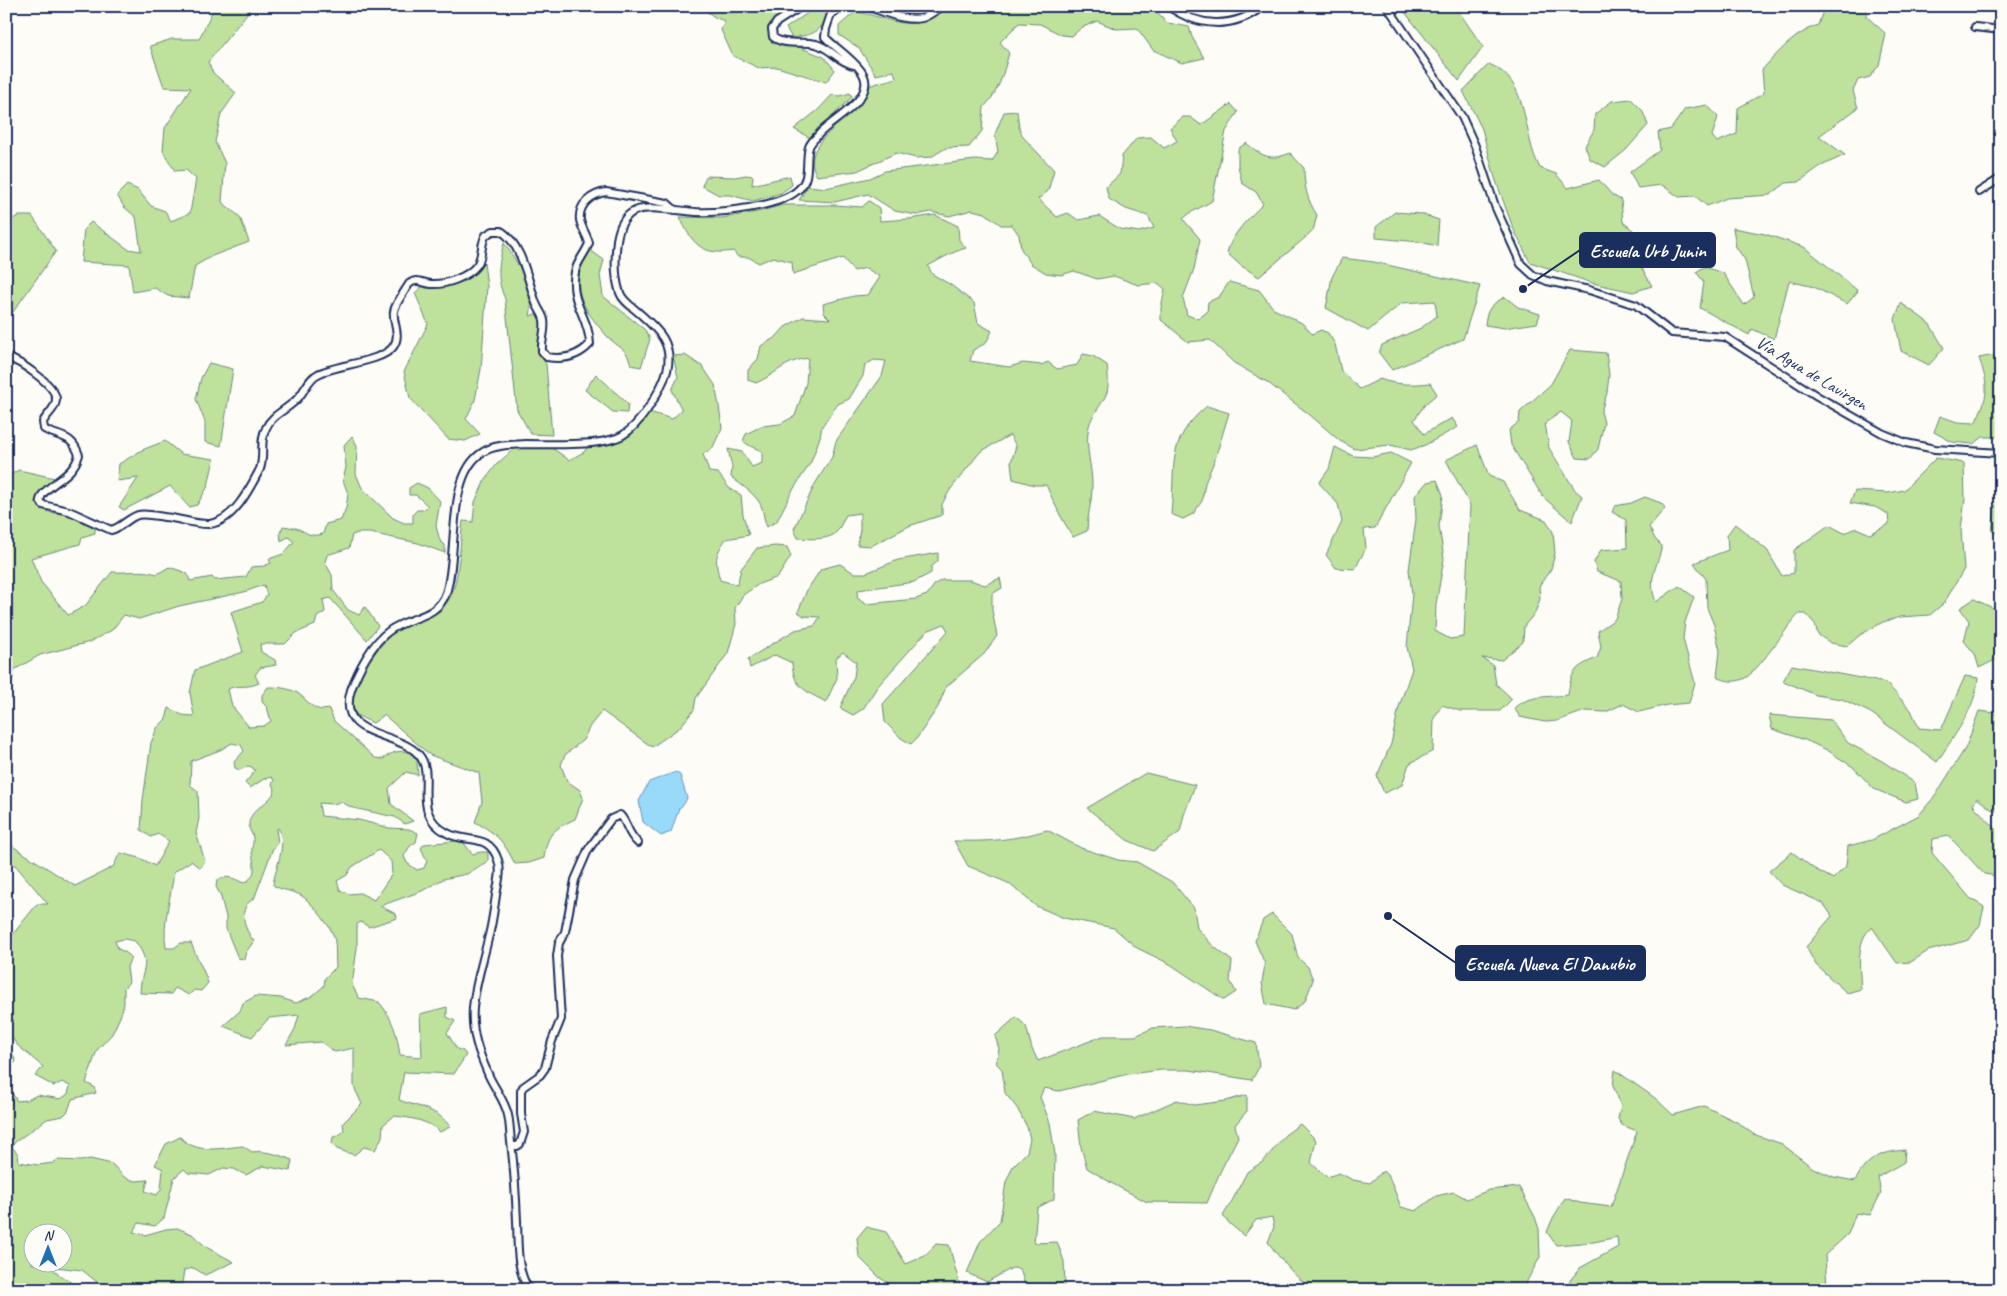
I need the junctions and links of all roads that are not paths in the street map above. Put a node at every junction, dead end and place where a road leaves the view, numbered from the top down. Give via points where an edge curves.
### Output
1 (802, 6) edge
2 (845, 6) edge
3 (866, 6) edge
4 (943, 6) edge
5 (1168, 6) edge
6 (1264, 6) edge
7 (1387, 6) edge
8 (1975, 27) dead end
9 (2001, 30) edge
10 (854, 65) junction
11 (2001, 178) edge
12 (1979, 192) dead end
13 (675, 210) junction
14 (6, 357) edge
15 (2001, 453) edge
16 (638, 843) dead end
17 (512, 1146) junction
18 (529, 1290) edge

1 - 10 street via 777,22 772,29 773,37 781,41 815,44 826,48 845,63
2 - 10 street via 831,14 825,33
3 - 4 street via 916,19
5 - 6 street via 1191,20 1212,23 1235,22
7 - 15 street, Vía Agua de Lavirgen via 1462,117 1476,146 1495,206 1521,264 1533,275 1636,306 1672,333 1725,337 1882,433 1935,448
8 - 9 street
10 - 13 street via 865,80 863,96 813,141 803,184 797,191 737,209
11 - 12 street
13 - 14 street via 667,203 606,192 586,201 580,220 588,243 577,265 574,282 576,303 587,325 590,344 569,358 559,359 544,354 544,318 523,263 501,231 486,235 480,260 472,271 441,284 416,280 408,284 394,310 397,342 391,350 314,376 299,397 266,426 262,439 263,462 235,510 222,520 209,524 138,515 111,530 69,511 43,505 42,495 72,469 78,455 73,443 44,429 43,422 56,400 54,393 24,366
13 - 17 street via 635,211 624,220 618,236 616,271 620,294 657,329 669,354 663,382 655,398 634,427 614,439 505,445 490,448 475,458 459,494 445,597 433,612 409,620 385,634 360,670 348,704 351,716 361,726 420,756 424,765 428,813 435,824 456,837 482,841 490,847 500,864 472,1024 477,1049 508,1114
16 - 17 street via 627,831 623,818 616,816 596,839 578,871 565,932 558,942 561,1019 545,1068 521,1091 523,1139 517,1146
17 - 18 street via 519,1265

